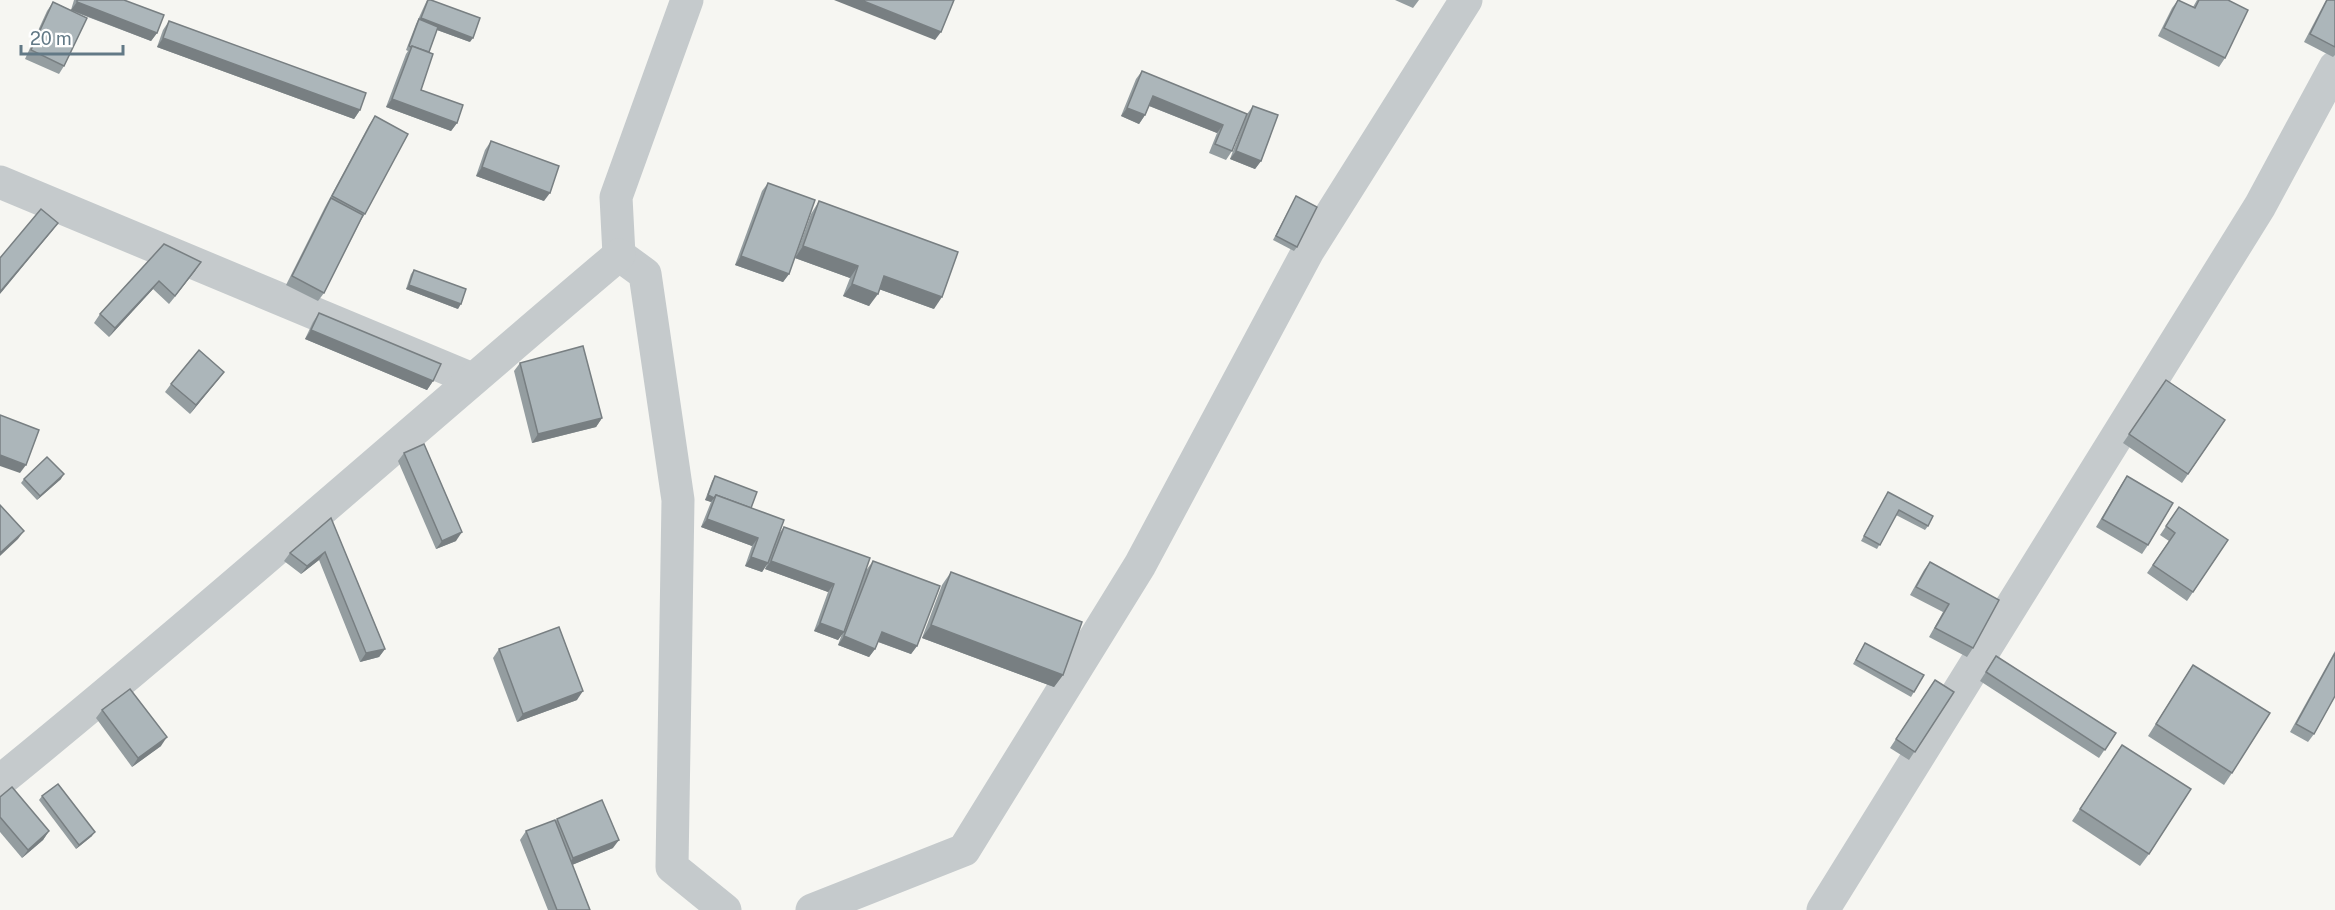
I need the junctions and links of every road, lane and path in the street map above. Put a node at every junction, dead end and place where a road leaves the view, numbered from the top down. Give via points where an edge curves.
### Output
1 (687, 0) edge
2 (1466, 0) edge
3 (2335, 67) edge
4 (0, 182) edge
5 (619, 255) junction
6 (472, 379) junction
7 (0, 781) edge
8 (725, 910) edge
9 (812, 910) edge
10 (1823, 910) edge

1 - 5 street via 616,197
2 - 9 street via 1308,250 1140,565 964,850
3 - 10 street via 2260,206
4 - 6 street
5 - 6 street
5 - 8 street via 645,274 678,500 672,867
6 - 7 street

